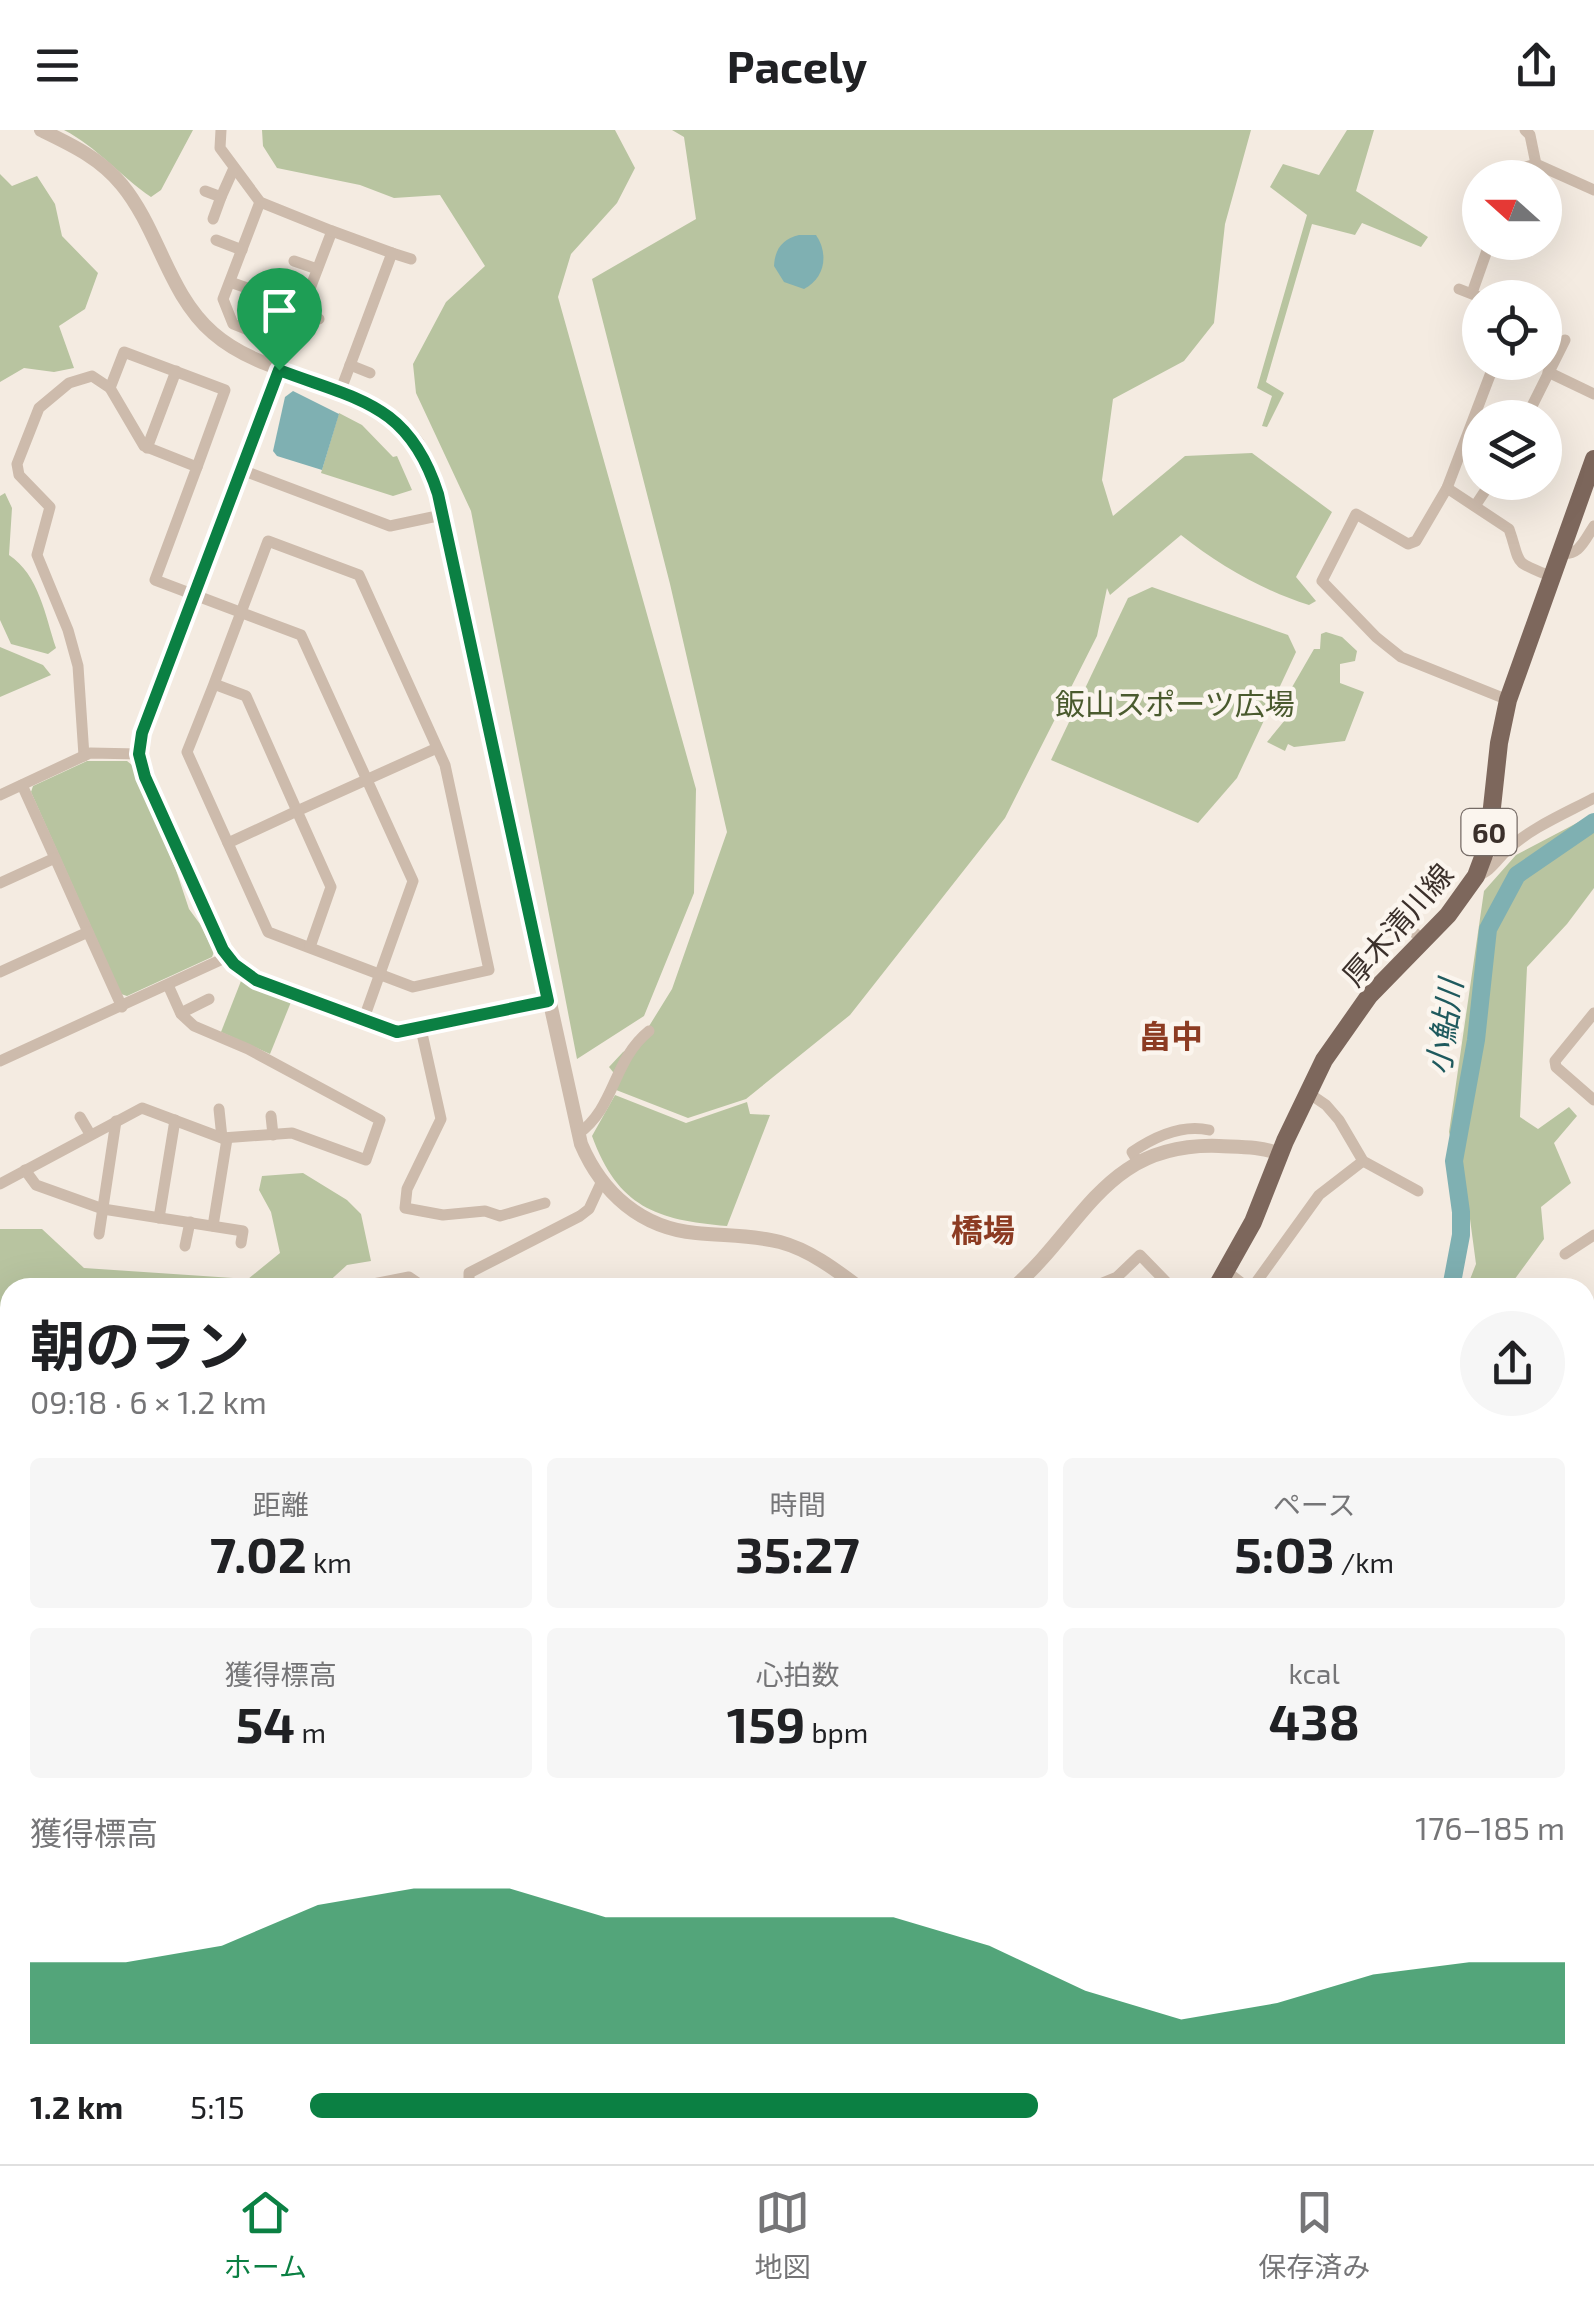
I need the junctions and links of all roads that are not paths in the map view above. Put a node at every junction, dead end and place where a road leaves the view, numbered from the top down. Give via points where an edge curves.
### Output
1 (41, 130) edge
2 (222, 130) edge
3 (1530, 132) edge
4 (1535, 160) edge
5 (234, 168) junction
6 (1562, 176) edge
7 (1594, 190) edge
8 (204, 191) dead end
9 (221, 197) junction
10 (260, 202) junction
11 (213, 219) dead end
12 (332, 230) junction
13 (216, 240) dead end
14 (242, 250) junction
15 (392, 254) junction
16 (411, 259) dead end
17 (294, 261) dead end
18 (317, 269) junction
19 (230, 282) junction
20 (1459, 289) dead end
21 (250, 290) dead end
22 (1462, 290) edge
23 (301, 312) junction
24 (319, 319) dead end
25 (1565, 340) dead end
26 (288, 346) junction
27 (1562, 346) edge
28 (350, 365) junction
29 (279, 370) junction
30 (176, 371) junction
31 (370, 373) dead end
32 (1562, 379) edge
33 (1489, 380) edge
34 (110, 388) junction
35 (340, 392) junction
36 (1594, 394) edge
37 (147, 448) junction
38 (1594, 459) edge
39 (197, 468) junction
40 (242, 470) junction
41 (1447, 488) junction
42 (1479, 500) edge
43 (1475, 506) junction
44 (442, 515) junction
45 (1594, 526) edge
46 (1568, 553) junction
47 (1550, 576) junction
48 (194, 596) junction
49 (240, 612) junction
50 (214, 684) junction
51 (1508, 700) junction
52 (437, 748) junction
53 (139, 754) junction
54 (84, 756) junction
55 (368, 781) junction
56 (22, 785) junction
57 (0, 795) edge
58 (1594, 798) edge
59 (297, 811) junction
60 (228, 842) junction
61 (55, 858) junction
62 (1476, 876) junction
63 (0, 882) edge
64 (1390, 913) dead end
65 (88, 932) junction
66 (1423, 940) junction
67 (310, 947) junction
68 (227, 957) junction
69 (0, 972) edge
70 (380, 974) junction
71 (168, 985) junction
72 (209, 1000) dead end
73 (548, 1001) junction
74 (122, 1007) junction
75 (181, 1013) junction
76 (1594, 1013) edge
77 (363, 1021) junction
78 (421, 1029) junction
79 (649, 1031) dead end
80 (0, 1061) edge
81 (1307, 1092) junction
82 (1594, 1100) edge
83 (219, 1108) dead end
84 (271, 1116) dead end
85 (80, 1117) dead end
86 (175, 1120) junction
87 (116, 1121) junction
88 (1208, 1130) dead end
89 (90, 1134) junction
90 (578, 1134) junction
91 (273, 1135) junction
92 (224, 1139) junction
93 (37, 1144) dead end
94 (1280, 1154) junction
95 (45, 1158) junction
96 (1363, 1160) junction
97 (1138, 1162) junction
98 (25, 1170) junction
99 (601, 1183) junction
100 (0, 1184) edge
101 (1418, 1190) dead end
102 (545, 1202) dead end
103 (103, 1209) junction
104 (160, 1218) junction
105 (190, 1222) junction
106 (213, 1226) junction
107 (99, 1234) dead end
108 (1594, 1235) edge
109 (241, 1243) dead end
110 (186, 1246) dead end
111 (1564, 1254) dead end
112 (470, 1278) edge
113 (844, 1278) edge
114 (1022, 1278) edge
115 (1115, 1278) edge
116 (1162, 1278) edge
117 (1222, 1278) edge
118 (1257, 1278) edge

1 - 29 street via 92,156 120,183 182,296 211,331
2 - 5 street via 220,148
3 - 4 street
5 - 9 street
5 - 10 street
6 - 7 street
8 - 9 street
9 - 11 street
10 - 12 street
10 - 14 street
12 - 15 street
12 - 18 street
13 - 14 street
14 - 19 street
15 - 16 street
15 - 28 street
17 - 18 street
18 - 23 street
19 - 21 street
19 - 26 street via 222,300 233,324
20 - 22 street
23 - 24 street
23 - 26 street
25 - 27 street
26 - 29 street
28 - 31 street
28 - 35 street
29 - 35 street
29 - 40 street
30 - 34 street via 124,352
30 - 37 street
30 - 39 street via 226,390
32 - 36 street
33 - 41 street
34 - 37 street
34 - 54 street via 87,376 50,397 17,464 19,476 50,507 36,551 73,647
35 - 44 street via 406,430 427,464
37 - 39 street
38 - 46 main road, 厚木清川線 / 60
39 - 48 street via 156,580
40 - 44 street via 390,526
40 - 48 street
41 - 43 street
41 - 51 street via 1408,544 1354,515 1322,581 1400,656
42 - 43 street
43 - 47 street via 1509,528 1520,564
44 - 73 street
45 - 46 street
46 - 47 main road, 厚木清川線 / 60
47 - 51 main road, 厚木清川線 / 60
48 - 49 street
48 - 53 street
49 - 50 street
49 - 52 street via 268,541 357,574
49 - 55 street via 300,635
50 - 59 street via 246,696
50 - 60 street via 187,752
51 - 62 main road, 厚木清川線 / 60 via 1488,844
52 - 55 street
52 - 70 street via 489,970 413,986
53 - 54 street
53 - 68 street
54 - 56 street
55 - 59 street
55 - 70 street via 413,882
56 - 57 street
56 - 61 street
58 - 62 street via 1531,832
59 - 60 street
59 - 67 street via 331,887
60 - 67 street via 268,932
61 - 63 street
61 - 65 street
62 - 66 main road, 厚木清川線 / 60
64 - 66 street
65 - 69 street
65 - 74 street
66 - 81 main road, 厚木清川線 / 60 via 1369,996
67 - 70 street
68 - 71 street
68 - 77 street via 256,980
70 - 77 street
71 - 74 street
71 - 75 street
72 - 75 street
73 - 78 street
73 - 90 street
74 - 80 street
75 - 91 street via 200,1029 380,1120 366,1160 320,1137
76 - 82 street via 1554,1061
77 - 78 street via 397,1032
78 - 102 street via 441,1119 401,1208 500,1216
79 - 90 street via 628,1052 602,1111
81 - 94 main road, 厚木清川線 / 60
81 - 96 street via 1339,1120
83 - 92 street
84 - 91 street
85 - 89 street
86 - 87 street via 142,1108
86 - 92 street
86 - 104 street
87 - 89 street
87 - 103 street
88 - 97 street via 1194,1127 1146,1142 1132,1152
89 - 95 street
90 - 99 street
91 - 92 street
92 - 106 street
93 - 95 street
94 - 97 street via 1205,1146
94 - 117 main road, 厚木清川線 / 60
95 - 98 street
96 - 101 street
96 - 118 street via 1318,1195
97 - 114 street via 1100,1190
98 - 100 street
98 - 103 street via 36,1185
99 - 112 street via 580,1216
99 - 113 street via 660,1226 781,1242
103 - 104 street
103 - 107 street
104 - 105 street
105 - 106 street
105 - 110 street
106 - 109 street via 243,1230
108 - 111 street
115 - 116 street via 1140,1255

